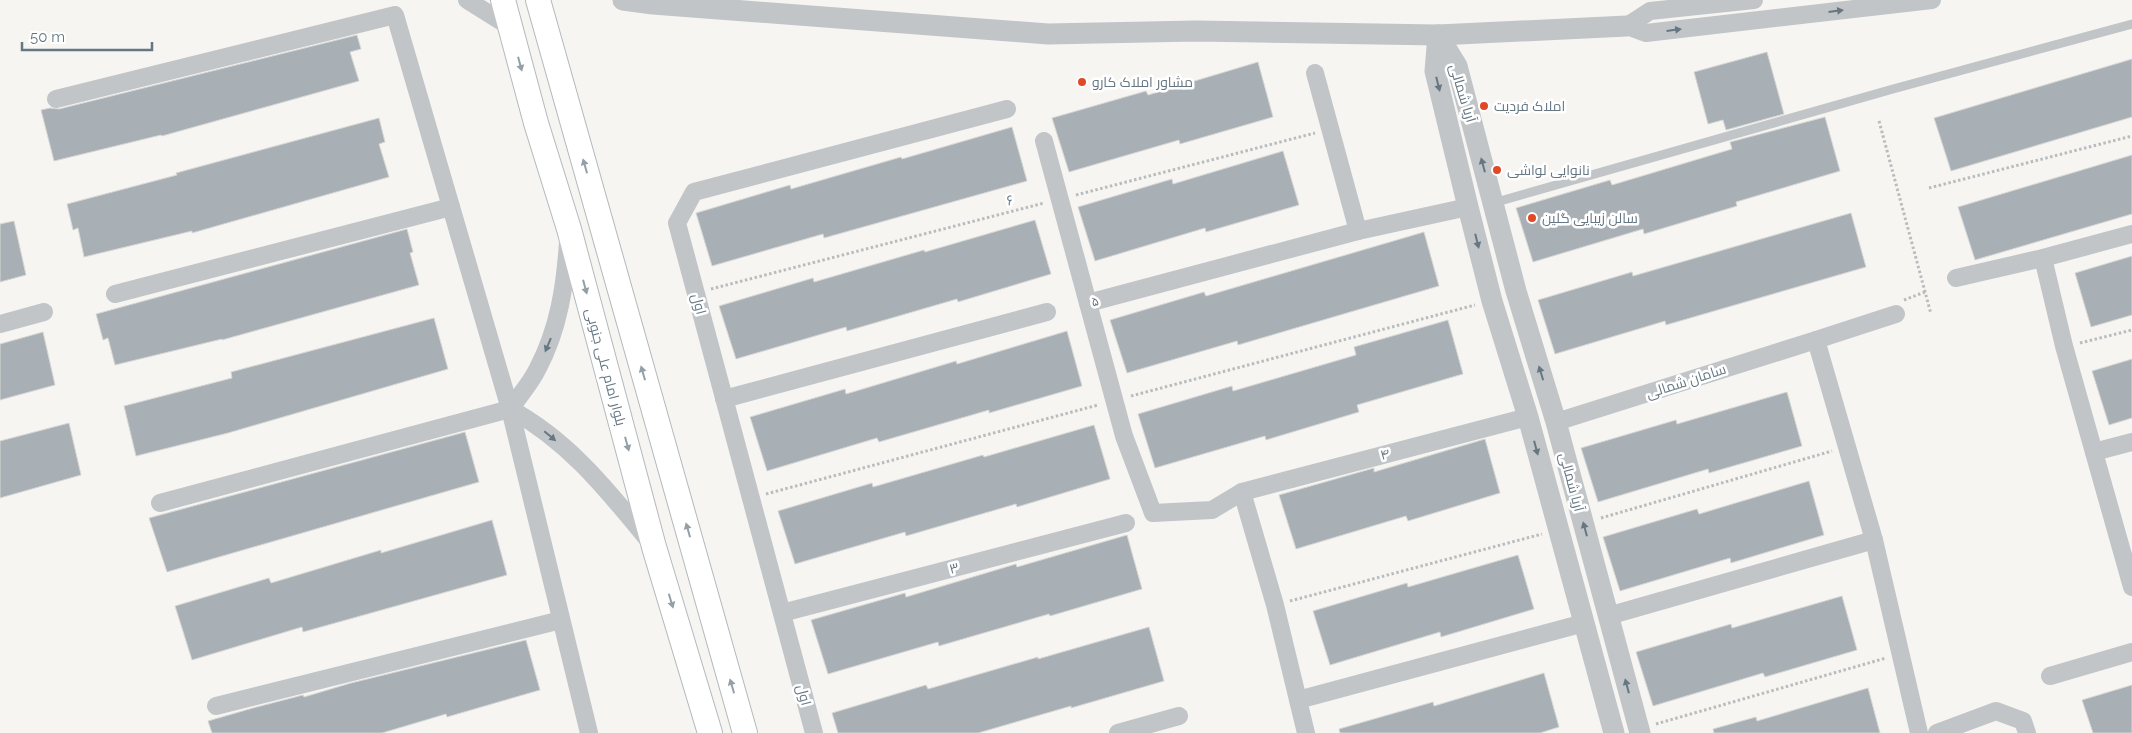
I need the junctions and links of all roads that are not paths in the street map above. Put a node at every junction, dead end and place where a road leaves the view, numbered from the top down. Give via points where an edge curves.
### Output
1 (467, 0) edge
2 (503, 0) edge
3 (538, 0) edge
4 (623, 0) edge
5 (1754, 0) edge
6 (1932, 0) edge
7 (2132, 24) edge
8 (1627, 26) junction
9 (510, 27) junction
10 (1438, 35) junction
11 (1315, 73) dead end
12 (56, 99) dead end
13 (1008, 109) dead end
14 (1044, 141) dead end
15 (1493, 203) junction
16 (596, 205) junction
17 (450, 207) junction
18 (1468, 207) junction
19 (567, 221) junction
20 (1358, 231) junction
21 (2132, 234) edge
22 (2043, 258) junction
23 (1956, 278) dead end
24 (115, 294) dead end
25 (1088, 303) junction
26 (44, 312) dead end
27 (1047, 312) dead end
28 (1896, 314) dead end
29 (0, 324) edge
30 (1816, 340) junction
31 (724, 399) junction
32 (510, 409) junction
33 (1528, 417) junction
34 (1556, 422) junction
35 (2132, 442) edge
36 (2094, 452) junction
37 (1242, 492) junction
38 (160, 503) dead end
39 (1126, 523) dead end
40 (1874, 540) junction
41 (654, 547) junction
42 (2132, 587) edge
43 (782, 613) junction
44 (1608, 616) junction
45 (561, 620) junction
46 (1584, 623) junction
47 (2132, 652) edge
48 (2050, 676) dead end
49 (1298, 700) junction
50 (216, 706) dead end
51 (1179, 716) dead end
52 (1639, 731) edge
53 (589, 733) edge
54 (710, 733) edge
55 (745, 733) edge
56 (814, 733) edge
57 (1118, 733) edge
58 (1306, 733) edge
59 (1614, 733) edge
60 (1918, 733) edge
61 (1937, 733) edge
62 (2027, 733) edge

1 - 9 street
2 - 9 main road, بلوار امام علی جنوبی
16 -> 3 main road
4 - 10 street via 1048,34 1196,31
5 - 8 street via 1650,11
8 -> 6 street via 1646,33
7 - 15 lane
8 - 10 street
9 -> 19 main road, بلوار امام علی جنوبی
15 -> 10 street, آریا شمالی via 1458,66
10 -> 18 street, آریا شمالی via 1435,71
11 - 20 street
12 - 17 street via 395,15
13 - 31 street, اول via 694,192 677,222
14 - 25 street
34 -> 15 street, آریا شمالی
16 - 19 main road
55 -> 16 main road
17 - 24 street
17 - 32 street
18 - 20 street, ۵
18 -> 33 street, آریا شمالی via 1492,301
19 -> 32 street via 565,286 555,328 538,369
19 -> 41 main road, بلوار امام علی جنوبی
20 - 25 street, ۵
21 - 22 street
22 - 23 street
22 - 36 street
25 - 37 street, ۴ via 1124,436 1153,513 1212,510
26 - 29 street
27 - 31 street
28 - 30 street, سامان شمالی
30 - 34 street, سامان شمالی
30 - 40 street
31 - 43 street, اول
32 - 38 street
32 -> 41 street via 536,423 595,476
32 - 45 street
33 - 37 street, ۴
33 -> 46 street, آریا شمالی
44 -> 34 street, آریا شمالی
35 - 36 street
36 - 42 street
37 - 49 street
39 - 43 street, ۳
40 - 44 street
40 - 60 street
41 -> 54 main road, بلوار امام علی جنوبی
43 - 56 street, اول
52 -> 44 street, آریا شمالی
45 - 50 street
45 - 53 street
46 - 49 street
46 - 59 street, آریا شمالی
47 - 48 street
49 - 58 street
51 - 57 street
61 - 62 street via 1996,711 2023,721

